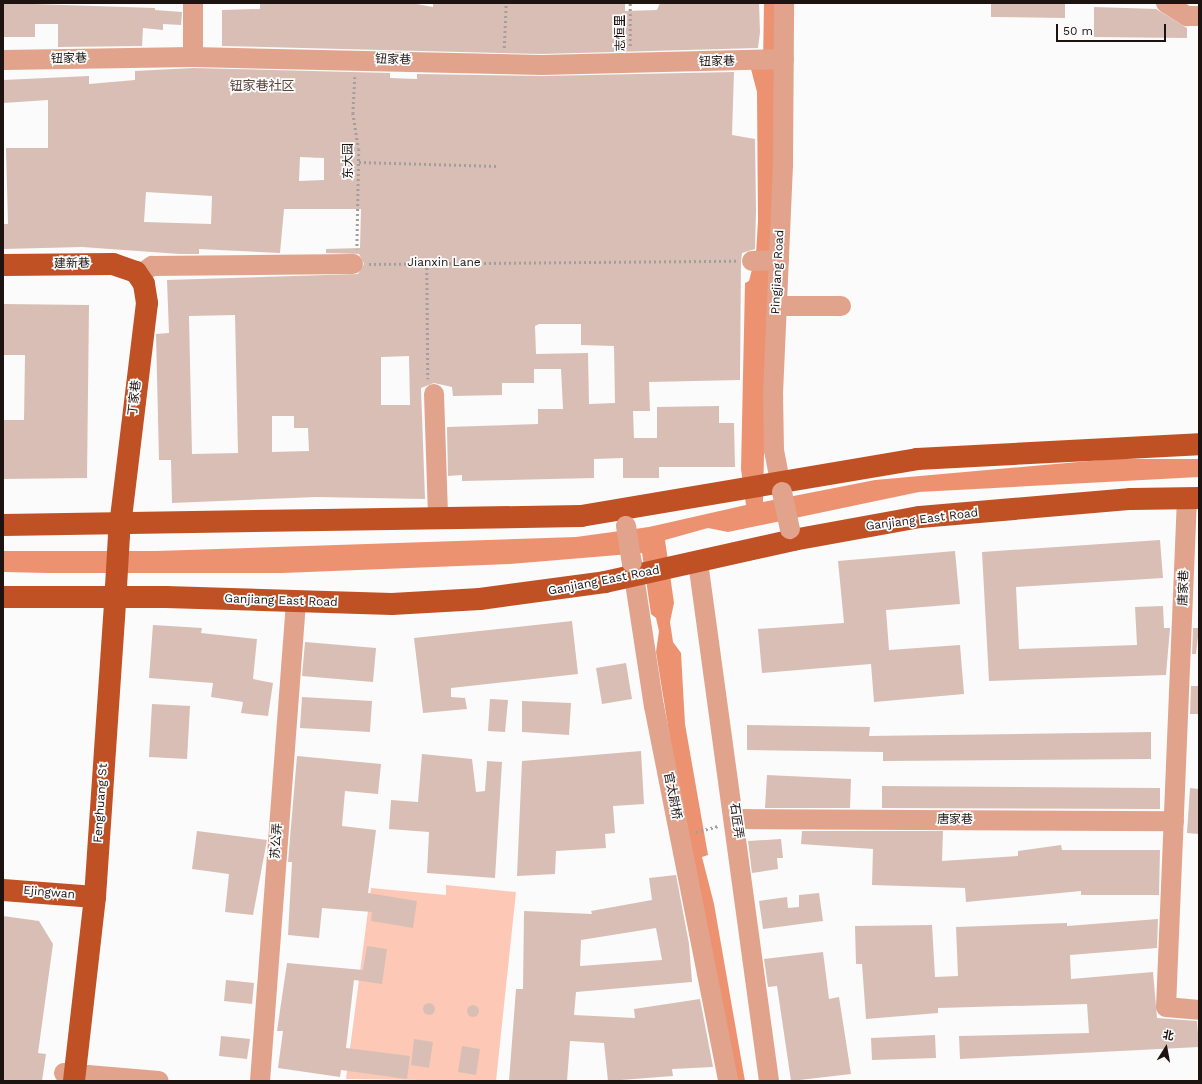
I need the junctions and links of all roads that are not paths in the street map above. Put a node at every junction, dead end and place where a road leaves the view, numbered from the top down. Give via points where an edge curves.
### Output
1 (193, 3) edge
2 (784, 3) edge
3 (1166, 3) edge
4 (1199, 16) edge
5 (193, 57) junction
6 (781, 59) junction
7 (3, 60) edge
8 (776, 260) junction
9 (752, 261) road end
10 (353, 264) road end
11 (3, 265) edge
12 (139, 275) junction
13 (777, 306) junction
14 (842, 306) dead end
15 (434, 394) road end
16 (1199, 444) edge
17 (778, 486) junction
18 (1193, 498) edge
19 (438, 517) junction
20 (625, 518) junction
21 (3, 525) edge
22 (119, 529) junction
23 (792, 534) junction
24 (691, 563) junction
25 (636, 571) junction
26 (116, 592) junction
27 (3, 597) edge
28 (296, 602) junction
29 (736, 820) junction
30 (1174, 821) junction
31 (3, 890) edge
32 (90, 897) junction
33 (1199, 1010) edge
34 (69, 1078) edge
35 (159, 1081) edge
36 (260, 1081) edge
37 (728, 1081) edge
38 (769, 1081) edge

1 - 5 street
2 - 6 street, Pingjiang Road
3 - 4 street via 1187,16
5 - 6 street, 钮家巷 via 504,64 630,64
5 - 7 street, 钮家巷
6 - 8 street, Pingjiang Road
8 - 9 street
8 - 13 street, Pingjiang Road
10 - 12 street via 152,266
11 - 12 main road, 建新巷 via 107,264
12 - 22 main road, 丁家巷 via 147,303
13 - 14 street
13 - 17 street, Pingjiang Road via 773,394 774,450
15 - 19 street
16 - 17 main road via 917,459
17 - 20 main road via 738,490
17 - 23 street, Pingjiang Road, bridge
18 - 23 main road, Ganjiang East Road via 1124,500 920,518
18 - 30 street, 唐家巷
19 - 20 main road
19 - 22 main road
20 - 25 street, 官太尉桥, bridge
21 - 22 main road
22 - 26 main road, Fenghuang St, bridge
23 - 24 main road, Ganjiang East Road
24 - 25 main road, Ganjiang East Road
24 - 29 street, 石匠弄
25 - 28 main road, Ganjiang East Road via 529,595 446,602
25 - 37 street, 官太尉桥 via 654,706
26 - 27 main road, Ganjiang East Road
26 - 28 main road, Ganjiang East Road
26 - 32 main road, Fenghuang St
28 - 36 street, 苏公弄
29 - 30 street, 唐家巷
29 - 38 street, 石匠弄
30 - 33 street, 唐家巷 via 1166,1007
31 - 32 main road, Ejingwan
32 - 34 main road, Fenghuang St
34 - 35 street

